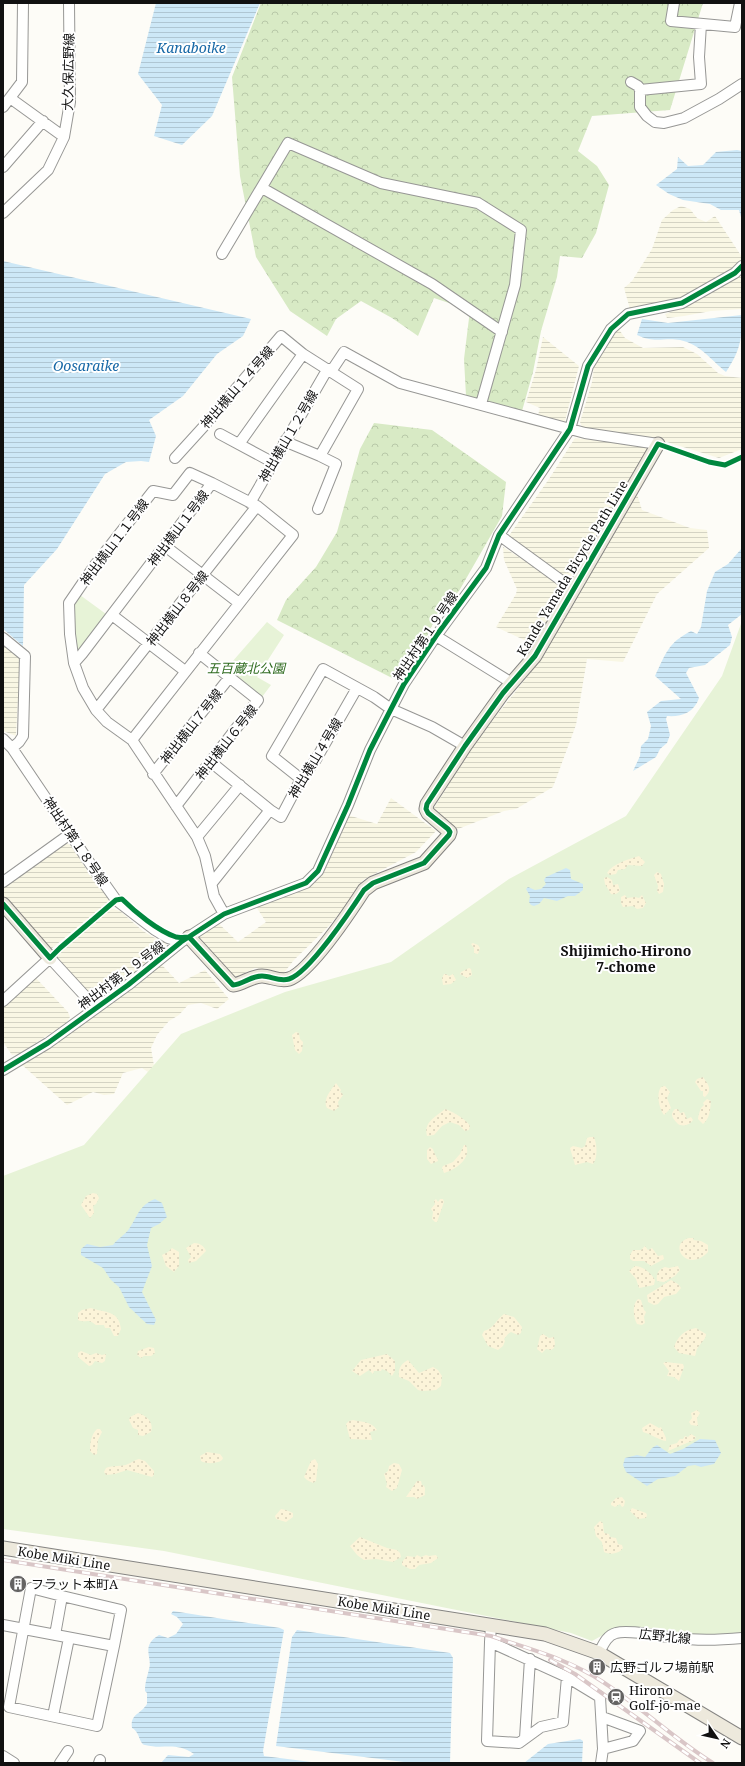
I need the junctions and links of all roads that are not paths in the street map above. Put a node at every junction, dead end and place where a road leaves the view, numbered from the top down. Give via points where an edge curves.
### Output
1 (23, 3) edge
2 (69, 3) edge
3 (674, 3) edge
4 (740, 3) edge
5 (701, 24) junction
6 (631, 82) dead end
7 (742, 84) edge
8 (640, 90) junction
9 (10, 98) junction
10 (3, 106) edge
11 (43, 122) junction
12 (64, 137) junction
13 (3, 168) edge
14 (262, 188) junction
15 (4, 211) edge
16 (222, 254) dead end
17 (742, 266) edge
18 (502, 332) junction
19 (303, 354) junction
20 (327, 370) junction
21 (481, 404) junction
22 (570, 429) junction
23 (220, 434) dead end
24 (284, 441) junction
25 (239, 444) junction
26 (658, 444) joint
27 (320, 456) junction
28 (175, 458) dead end
29 (272, 462) junction
30 (212, 484) junction
31 (254, 504) junction
32 (318, 509) dead end
33 (499, 535) junction
34 (165, 546) junction
35 (203, 575) junction
36 (573, 589) junction
37 (239, 603) junction
38 (112, 615) junction
39 (436, 636) junction
40 (3, 638) edge
41 (148, 644) junction
42 (199, 653) junction
43 (74, 663) junction
44 (185, 671) junction
45 (229, 678) junction
46 (512, 683) junction
47 (357, 688) junction
48 (391, 709) junction
49 (96, 710) junction
50 (3, 739) edge
51 (132, 740) junction
52 (465, 746) junction
53 (12, 748) junction
54 (211, 762) junction
55 (153, 774) junction
56 (301, 779) junction
57 (240, 785) junction
58 (176, 806) junction
59 (270, 810) junction
60 (70, 834) junction
61 (197, 837) junction
62 (3, 882) edge
63 (212, 883) junction
64 (3, 904) edge
65 (224, 914) junction
66 (185, 940) junction
67 (50, 958) junction
68 (3, 1001) edge
69 (96, 1008) junction
70 (3, 1070) edge
71 (3, 1548) edge
72 (62, 1596) junction
73 (3, 1625) edge
74 (491, 1625) junction
75 (23, 1629) junction
76 (55, 1635) junction
77 (69, 1638) junction
78 (742, 1638) edge
79 (490, 1642) junction
80 (114, 1646) junction
81 (599, 1653) junction
82 (530, 1659) junction
83 (567, 1677) junction
84 (53, 1716) junction
85 (602, 1717) junction
86 (525, 1738) junction
87 (742, 1738) edge
88 (603, 1749) junction
89 (68, 1751) dead end
90 (3, 1756) edge
91 (14, 1763) edge
92 (60, 1763) edge
93 (601, 1763) edge

1 - 9 street via 22,82
2 - 12 street, 大久保広野線 via 70,102
3 - 5 street via 671,21
4 - 5 street via 735,27
5 - 8 street via 701,84
6 - 8 street
7 - 8 street via 684,118 664,124 655,122 640,107
9 - 10 street
9 - 11 street
11 - 12 street
11 - 13 street
12 - 15 street, 大久保広野線 via 48,170
14 - 16 street
14 - 18 street via 432,284
14 - 18 street via 288,143 381,183 478,203 521,230 515,285
17 - 22 street, 神出村第１９号線 via 735,273 682,303 628,314 611,329 588,366
18 - 21 street
19 - 20 street, 神出横山１４号線
19 - 25 street
19 - 28 street, 神出横山１４号線 via 280,336
20 - 21 street, 神出横山１２号線 via 334,366 344,352 400,383
20 - 24 street, 神出横山１２号線
20 - 27 street, 神出横山１４号線 via 358,388
21 - 22 street
22 - 26 street
22 - 33 street, 神出村第１９号線
23 - 25 street, 神出横山１４号線
24 - 27 street
24 - 29 street, 神出横山１２号線
25 - 29 street, 神出横山１４号線
26 - 36 main road, Kande Yamada Bicycle Path Line
27 - 32 street via 336,464
29 - 31 street, 神出横山１２号線
30 - 31 street, 神出横山１号線
30 - 34 street, 神出横山１号線
30 - 43 street, 神出横山１１号線 via 190,473 173,495 153,491 133,516 69,603 71,653
31 - 35 street, 神出横山８号線
31 - 37 street, 神出横山１号線 via 293,535
33 - 36 street
33 - 39 street, 神出村第１９号線 via 486,568
34 - 35 street
34 - 38 street, 神出横山１号線
35 - 37 street
35 - 41 street, 神出横山８号線
36 - 46 main road, Kande Yamada Bicycle Path Line via 535,656
37 - 42 street, 神出横山１号線
38 - 41 street
38 - 43 street, 神出横山１号線
39 - 46 street
39 - 48 street, 神出村第１９号線 via 404,684
40 - 53 street via 25,656 23,736
41 - 44 street
41 - 49 street, 神出横山８号線
42 - 44 street, 神出横山１号線
42 - 45 street, 神出横山６号線
43 - 49 street via 83,688
44 - 51 street, 神出横山１号線
45 - 54 street, 神出横山６号線 via 258,700
45 - 55 street, 神出横山７号線
46 - 52 main road, Kande Yamada Bicycle Path Line
47 - 48 street via 374,696
47 - 56 street, 神出横山４号線 via 315,761
47 - 56 street via 322,669 272,756
48 - 52 street via 432,727
48 - 65 street, 神出村第１９号線 via 370,750 318,871 306,883
49 - 51 street via 107,722
50 - 53 street, 神出村第１８号線
51 - 55 street
52 - 66 main road, Kande Yamada Bicycle Path Line via 426,809 448,829 450,835 424,862 373,883 364,890 320,952 294,977 282,980 255,976 239,985 233,985
53 - 60 street, 神出村第１８号線
54 - 57 street
54 - 58 street, 神出横山６号線
55 - 58 street
56 - 59 street, 神出横山４号線 via 280,817
57 - 59 street
57 - 61 street
58 - 61 street
59 - 63 street
60 - 62 street
60 - 66 street, 神出村第１８号線 via 116,900 168,938
61 - 63 street
63 - 65 street via 214,896
64 - 67 main road
65 - 66 street, 神出村第１９号線
66 - 69 street, 神出村第１９号線
67 - 68 street
67 - 69 street
69 - 70 street, 神出村第１９号線 via 48,1043
71 - 74 main road, Kobe Miki Line
72 - 75 street via 31,1588
72 - 76 street
72 - 80 street via 122,1610
73 - 75 street
74 - 79 street
74 - 81 main road, Kobe Miki Line via 545,1634
75 - 76 street
75 - 84 street via 9,1708
76 - 77 street
77 - 80 street
77 - 84 street
78 - 81 street, 広野北線 via 680,1639 614,1633 606,1640
79 - 82 street
79 - 86 street via 487,1741 519,1743
80 - 84 street via 97,1726
81 - 87 main road, Kobe Miki Line
82 - 83 street
82 - 86 street
83 - 85 street via 600,1697
83 - 86 street via 563,1722 540,1727
85 - 88 street
85 - 88 street via 640,1731 633,1741
88 - 93 street
89 - 92 street
90 - 91 street

